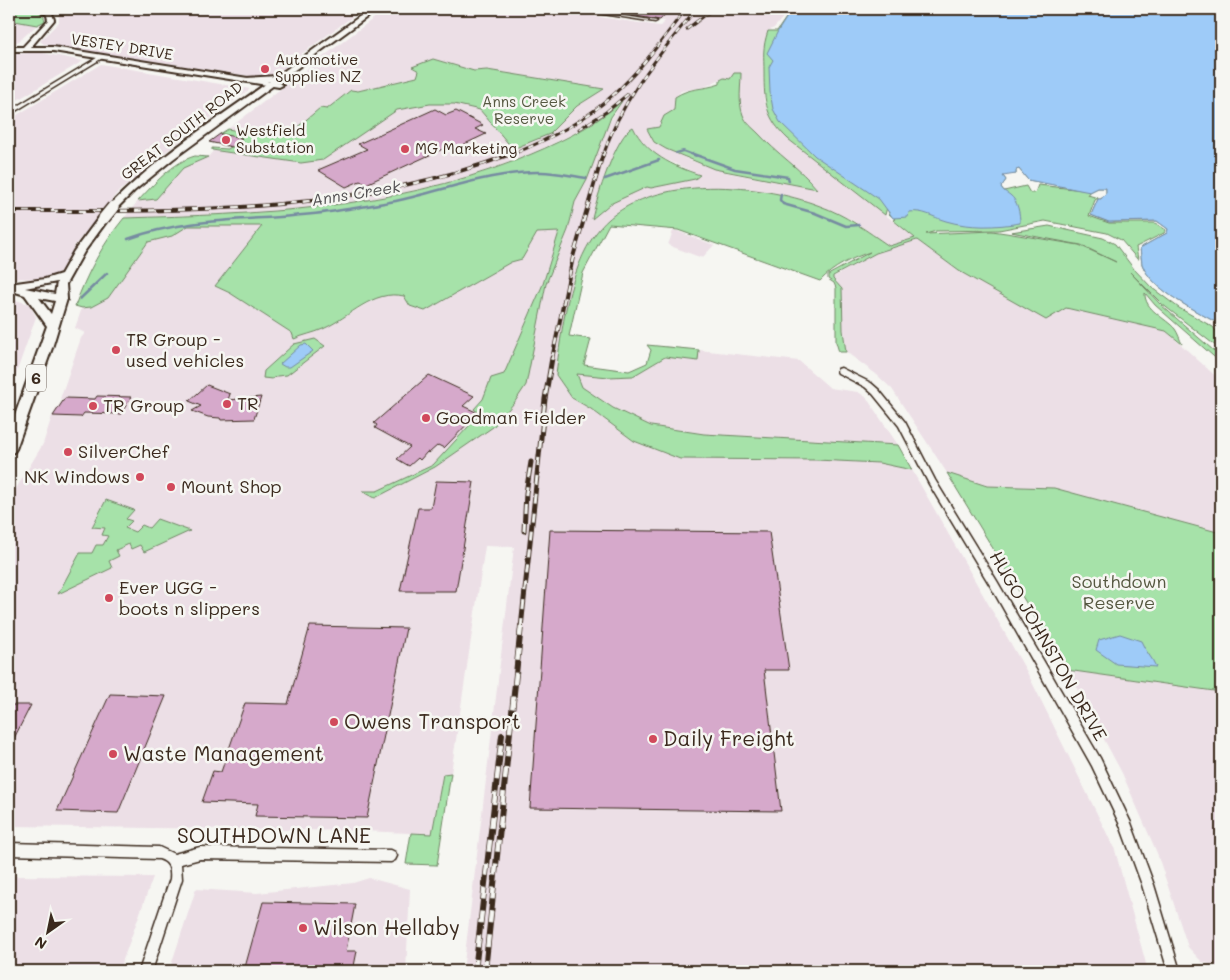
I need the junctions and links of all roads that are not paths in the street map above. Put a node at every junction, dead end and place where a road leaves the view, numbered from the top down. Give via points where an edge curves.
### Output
1 (41, 9) edge
2 (374, 9) edge
3 (573, 9) edge
4 (655, 21) dead end
5 (26, 48) junction
6 (9, 49) edge
7 (102, 57) junction
8 (231, 78) junction
9 (249, 80) joint
10 (273, 84) junction
11 (9, 113) edge
12 (111, 214) junction
13 (65, 276) junction
14 (9, 288) edge
15 (28, 292) junction
16 (61, 298) junction
17 (52, 325) junction
18 (841, 371) dead end
19 (9, 449) edge
20 (9, 849) edge
21 (391, 856) dead end
22 (173, 860) junction
23 (145, 971) edge
24 (1174, 971) edge

1 - 5 street via 50,14 50,20
2 - 10 main road, GREAT SOUTH ROAD
3 - 4 street
5 - 6 street, VESTEY DRIVE
5 - 7 street, VESTEY DRIVE
7 - 8 street, VESTEY DRIVE
7 - 11 street
8 - 9 street, VESTEY DRIVE
8 - 10 street, VESTEY DRIVE
9 - 10 main road
10 - 12 main road, GREAT SOUTH ROAD via 172,163 124,207
10 - 12 main road, GREAT SOUTH ROAD via 164,162
12 - 13 main road, GREAT SOUTH ROAD via 87,239
12 - 16 main road, GREAT SOUTH ROAD via 70,288
13 - 14 main road
13 - 16 main road, GREAT SOUTH ROAD via 61,284
14 - 15 main road
15 - 16 main road
15 - 17 main road
16 - 17 main road, GREAT SOUTH ROAD / 6
17 - 19 main road, GREAT SOUTH ROAD / 6 via 38,374
18 - 24 street, HUGO JOHNSTON DRIVE via 876,392 902,424 932,482 1096,762 1125,824 1148,885
20 - 22 street, SOUTHDOWN LANE via 158,853
21 - 22 street, SOUTHDOWN LANE via 200,853
22 - 23 street via 176,879

